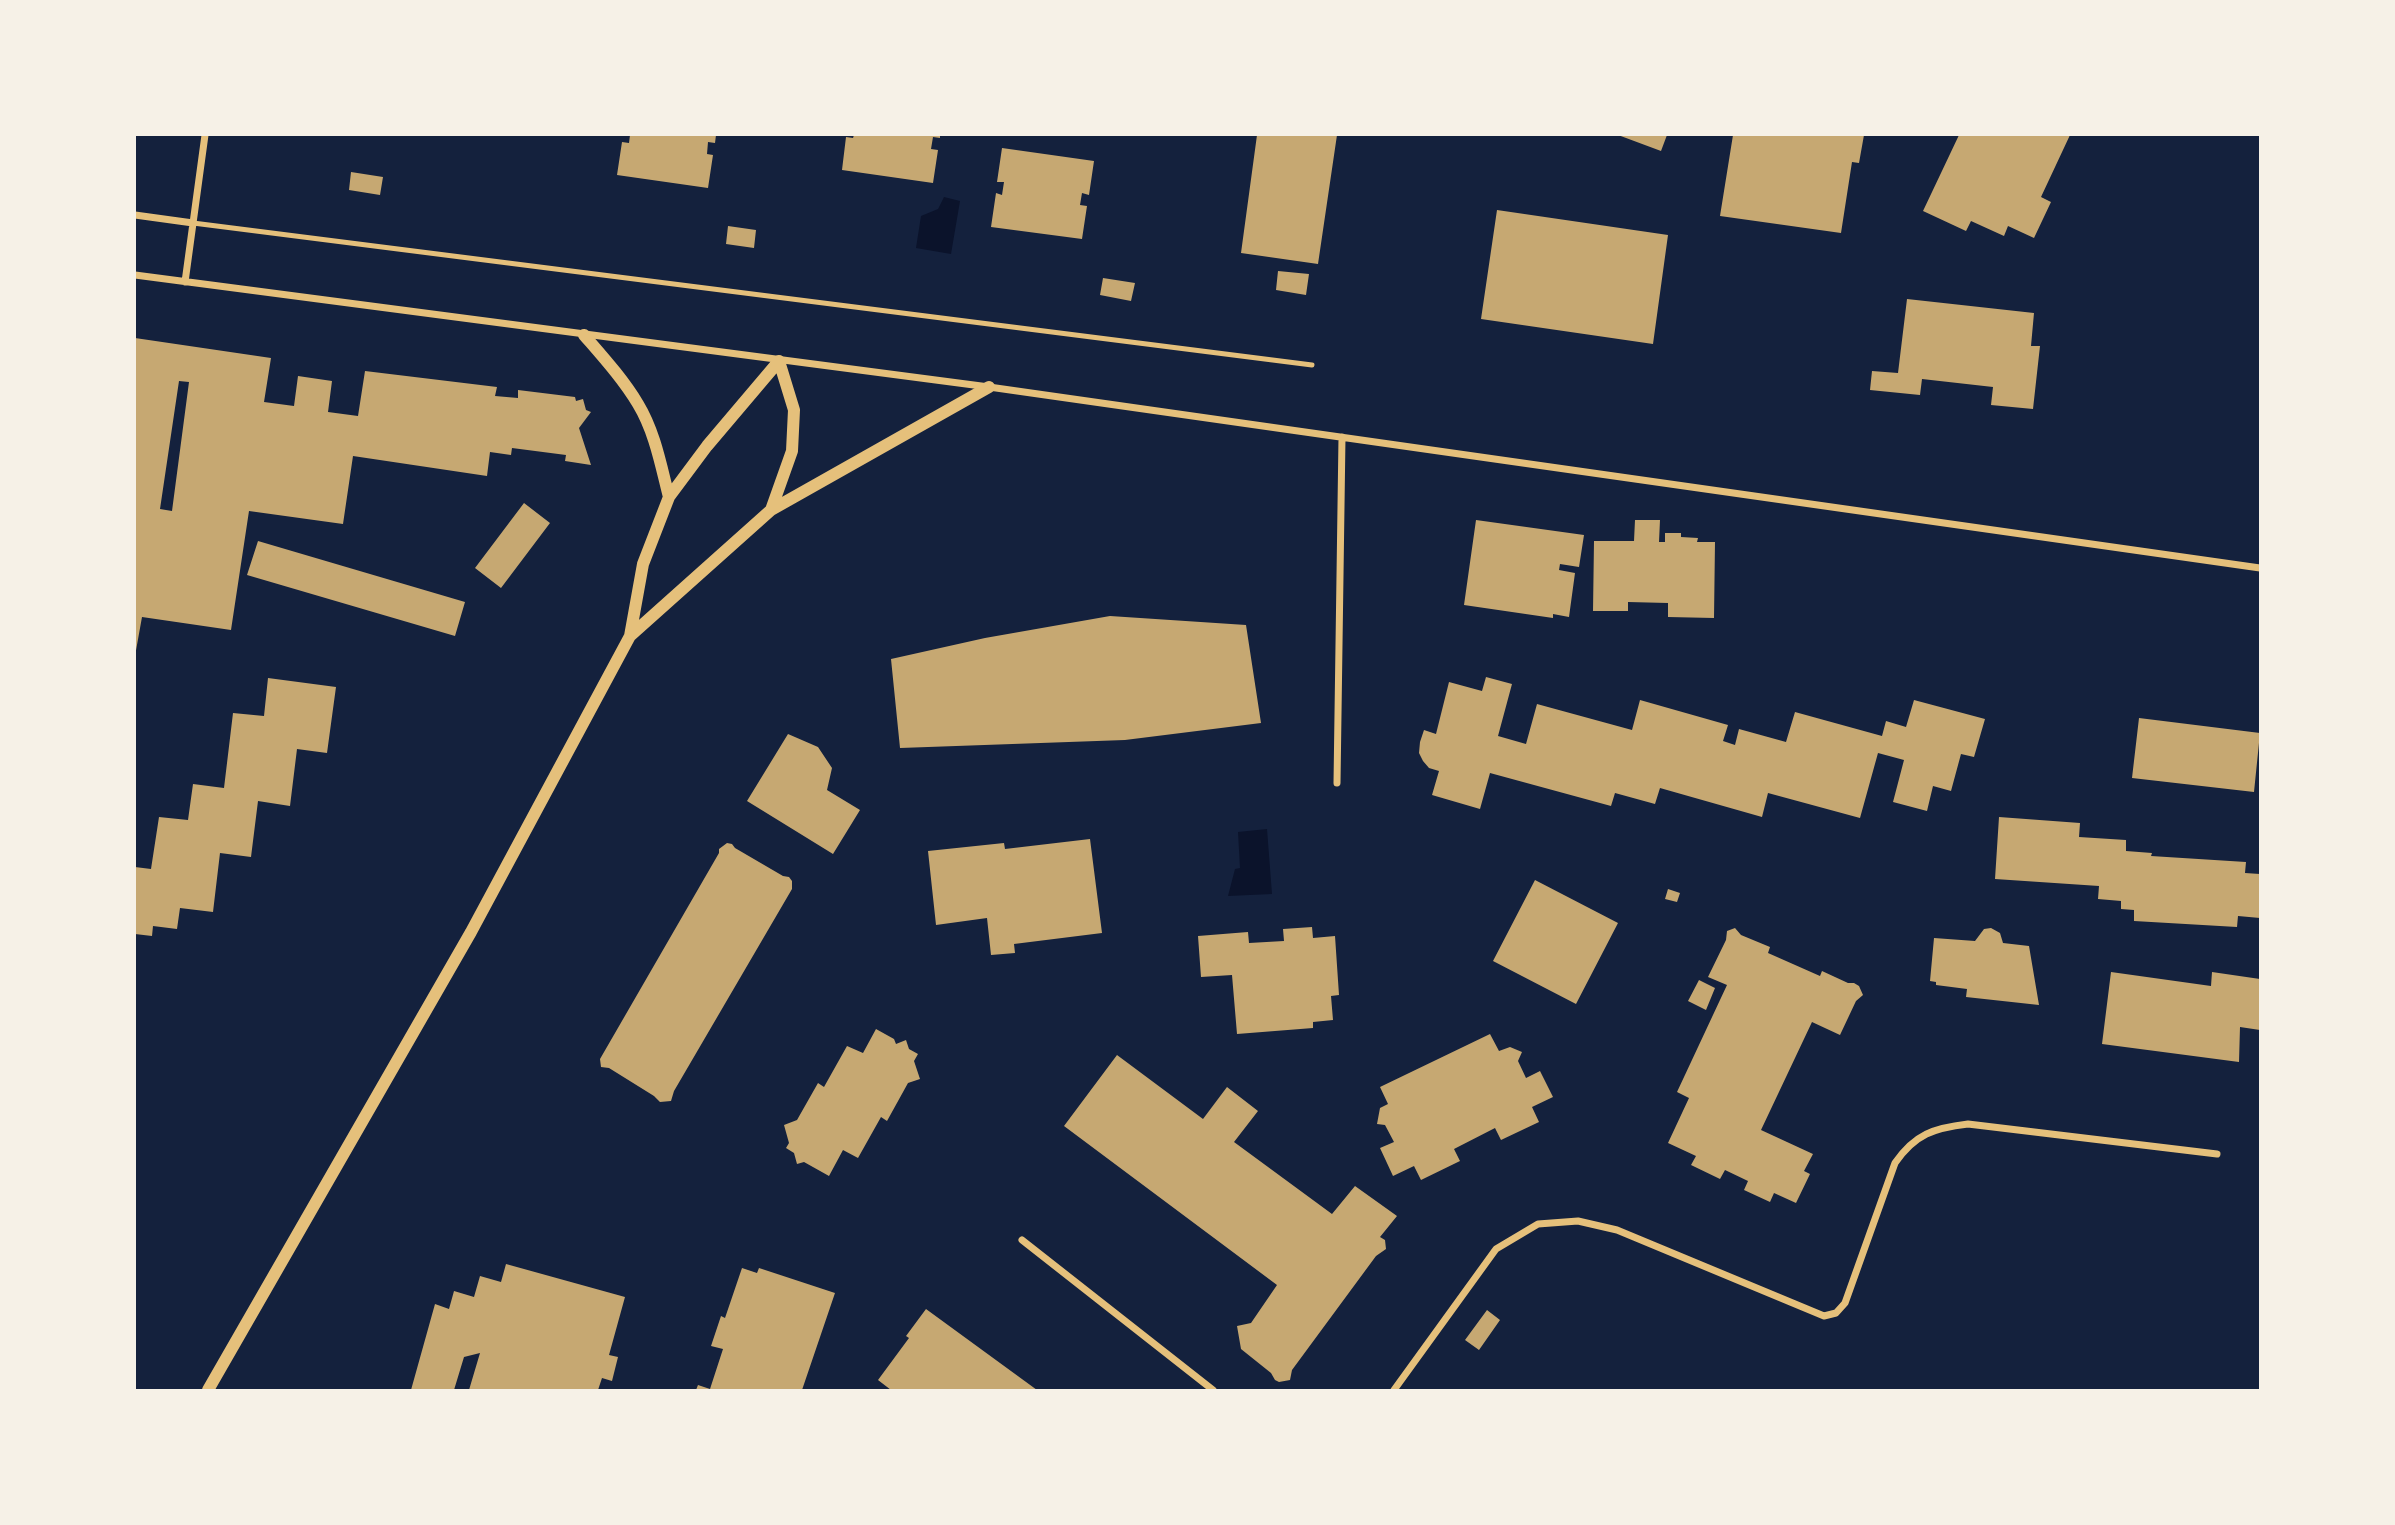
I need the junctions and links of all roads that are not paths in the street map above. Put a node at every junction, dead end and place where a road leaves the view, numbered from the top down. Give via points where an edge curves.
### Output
1 (205, 135) edge
2 (135, 215) edge
3 (193, 223) junction
4 (135, 275) edge
5 (185, 282) junction
6 (584, 335) junction
7 (779, 361) junction
8 (1312, 365) dead end
9 (989, 387) junction
10 (1342, 437) junction
11 (669, 497) junction
12 (771, 510) junction
13 (2260, 568) edge
14 (630, 636) junction
15 (1337, 783) dead end
16 (2217, 1154) dead end
17 (1022, 1240) dead end
18 (208, 1390) edge
19 (1213, 1390) edge
20 (1394, 1390) edge

1 - 3 street
2 - 3 street
3 - 5 street
3 - 8 lane
4 - 5 street
5 - 6 street
6 - 7 street
6 - 11 street via 639,406
7 - 9 street
7 - 11 street
7 - 12 street via 794,410 792,450
9 - 10 street
9 - 12 street
10 - 13 street
10 - 15 street
11 - 14 street via 643,564
12 - 14 street
14 - 18 street via 471,932
16 - 20 street via 1968,1124 1942,1127 1907,1146 1895,1163 1845,1303 1836,1313 1824,1316 1617,1230 1578,1221 1538,1224 1496,1249
17 - 19 street

